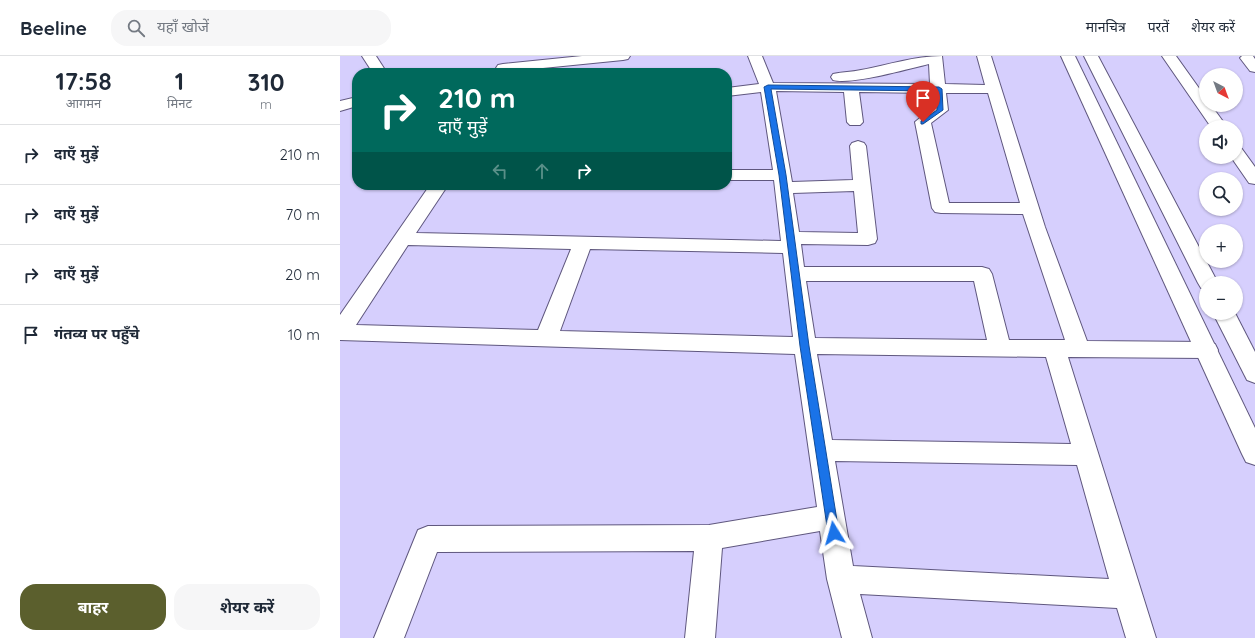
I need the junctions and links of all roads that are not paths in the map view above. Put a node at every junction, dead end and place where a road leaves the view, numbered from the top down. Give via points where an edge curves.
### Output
1 (369, 56) edge
2 (623, 56) edge
3 (755, 56) edge
4 (984, 56) edge
5 (1068, 56) edge
6 (1091, 56) edge
7 (1169, 56) edge
8 (935, 57) edge
9 (570, 59) edge
10 (502, 67) edge
11 (377, 68) edge
12 (768, 87) junction
13 (820, 88) junction
14 (851, 88) junction
15 (939, 89) junction
16 (994, 89) junction
17 (732, 91) edge
18 (352, 102) edge
19 (340, 106) edge
20 (1214, 120) edge
21 (855, 122) dead end
22 (858, 146) dead end
23 (1243, 162) edge
24 (732, 175) edge
25 (1255, 179) edge
26 (783, 182) junction
27 (862, 185) junction
28 (436, 190) edge
29 (1030, 209) junction
30 (402, 239) junction
31 (583, 243) junction
32 (791, 243) junction
33 (795, 274) junction
34 (1204, 276) edge
35 (1229, 320) edge
36 (546, 338) junction
37 (805, 346) junction
38 (1000, 348) junction
39 (1067, 349) junction
40 (1207, 350) junction
41 (1249, 351) edge
42 (1255, 374) edge
43 (821, 450) junction
44 (1086, 454) junction
45 (1255, 454) edge
46 (831, 517) junction
47 (709, 538) junction
48 (841, 580) junction
49 (1128, 594) junction
50 (389, 638) edge
51 (700, 638) edge
52 (857, 638) edge
53 (1141, 638) edge

1 - 11 street
2 - 9 street
3 - 12 street
4 - 16 street
5 - 40 street
6 - 34 street
7 - 20 street
8 - 13 street via 863,67 818,79
8 - 15 street
9 - 10 street
12 - 13 street
12 - 17 street
12 - 26 street
13 - 14 street
14 - 15 street
14 - 21 street
15 - 16 street
15 - 29 street via 940,110 923,122 941,208
16 - 29 street
18 - 19 street
22 - 27 street
23 - 25 street
24 - 26 street
26 - 27 street
26 - 32 street
27 - 32 street via 868,239
28 - 30 street
29 - 39 street
30 - 31 street
30 - 36 street via 340,332
31 - 32 street
31 - 36 street
32 - 33 street
33 - 37 street
33 - 38 street via 982,274
35 - 41 street
36 - 37 street
37 - 38 street
37 - 43 street
38 - 39 street
39 - 40 street
39 - 44 street
40 - 41 street
40 - 45 street
41 - 42 street
43 - 44 street
43 - 46 street
44 - 49 street
46 - 47 street
46 - 48 street
47 - 50 street via 428,539
47 - 51 street
48 - 49 street
48 - 52 street
49 - 53 street

